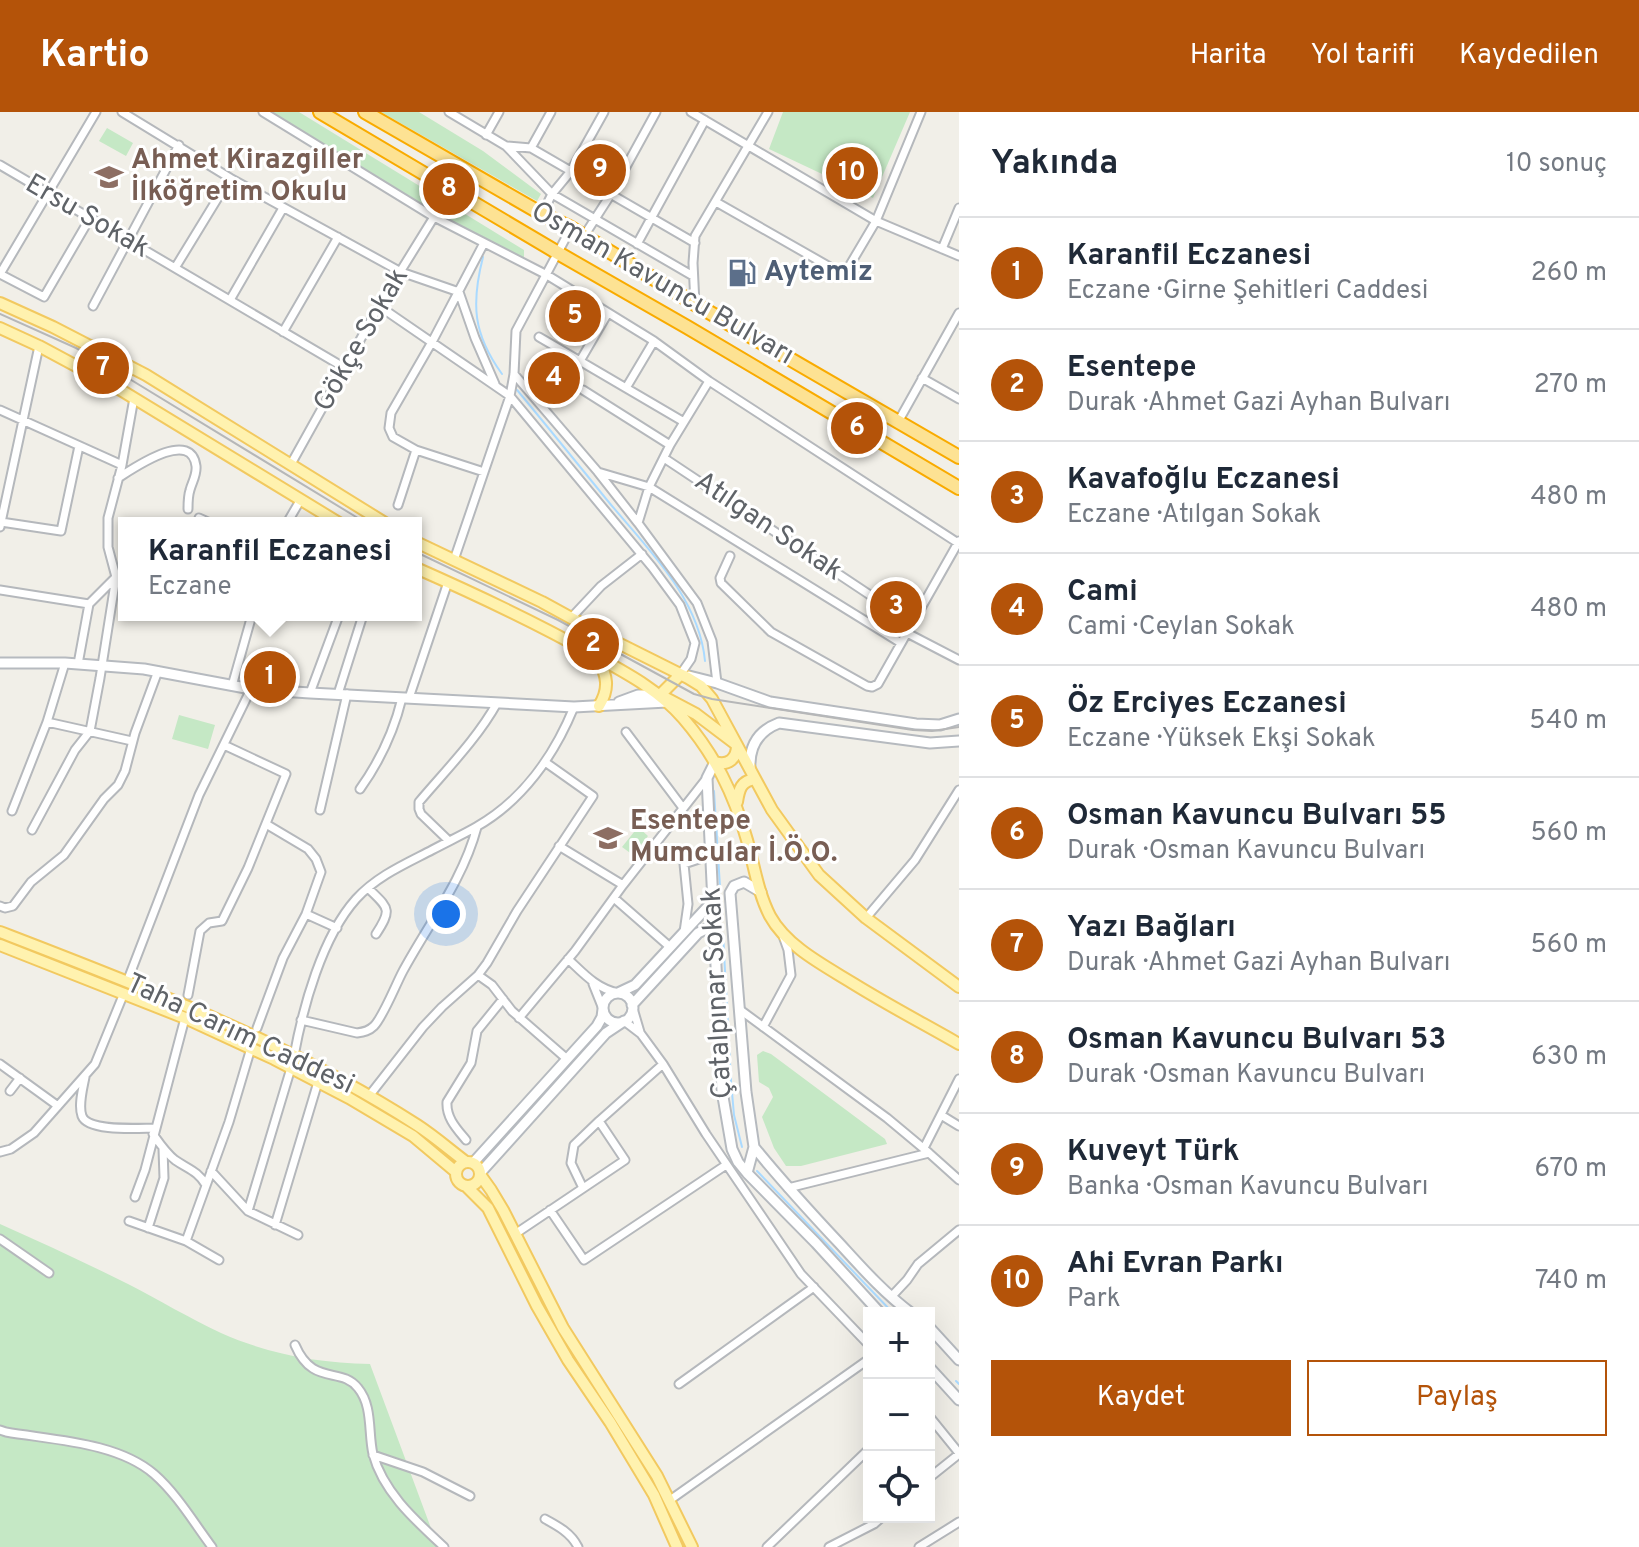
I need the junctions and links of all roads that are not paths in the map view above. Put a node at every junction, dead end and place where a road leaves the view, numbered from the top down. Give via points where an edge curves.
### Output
1 (96, 112) edge
2 (122, 112) edge
3 (263, 112) edge
4 (320, 112) edge
5 (365, 112) edge
6 (449, 112) edge
7 (499, 112) edge
8 (551, 112) edge
9 (604, 112) edge
10 (656, 112) edge
11 (691, 112) edge
12 (768, 112) edge
13 (921, 112) edge
14 (705, 120) junction
15 (486, 135) junction
16 (179, 145) junction
17 (506, 146) junction
18 (748, 146) junction
19 (531, 148) junction
20 (0, 165) edge
21 (571, 171) junction
22 (230, 178) junction
23 (48, 193) junction
24 (552, 194) junction
25 (611, 194) junction
26 (716, 202) junction
27 (283, 208) junction
28 (959, 208) edge
29 (542, 214) junction
30 (434, 217) junction
31 (90, 218) junction
32 (651, 218) junction
33 (595, 219) junction
34 (876, 221) junction
35 (571, 228) junction
36 (584, 236) junction
37 (338, 237) junction
38 (128, 241) junction
39 (484, 243) junction
40 (695, 243) junction
41 (637, 244) junction
42 (942, 249) junction
43 (558, 253) junction
44 (959, 256) edge
45 (175, 268) junction
46 (401, 272) junction
47 (547, 275) junction
48 (693, 276) junction
49 (459, 292) junction
50 (230, 300) junction
51 (0, 303) edge
52 (695, 304) junction
53 (93, 306) dead end
54 (379, 306) junction
55 (608, 313) junction
56 (959, 313) edge
57 (0, 328) edge
58 (283, 332) junction
59 (539, 337) dead end
60 (654, 341) junction
61 (432, 342) junction
62 (39, 346) junction
63 (580, 361) junction
64 (345, 368) junction
65 (514, 374) junction
66 (922, 378) junction
67 (709, 381) junction
68 (496, 387) junction
69 (626, 388) junction
70 (583, 390) dead end
71 (510, 396) junction
72 (134, 398) junction
73 (959, 399) edge
74 (0, 410) edge
75 (24, 422) junction
76 (684, 422) junction
77 (898, 422) junction
78 (670, 445) junction
79 (79, 446) junction
80 (416, 450) junction
81 (959, 457) edge
82 (664, 458) junction
83 (291, 464) junction
84 (122, 465) junction
85 (484, 472) junction
86 (598, 472) junction
87 (118, 478) junction
88 (649, 487) junction
89 (959, 488) edge
90 (301, 499) junction
91 (398, 505) dead end
92 (188, 509) dead end
93 (290, 517) edge
94 (330, 517) edge
95 (375, 517) edge
96 (638, 523) junction
97 (0, 525) edge
98 (958, 542) edge
99 (422, 545) edge
100 (642, 554) junction
101 (730, 556) dead end
102 (454, 560) junction
103 (422, 571) edge
104 (118, 574) edge
105 (118, 580) edge
106 (448, 582) junction
107 (118, 587) edge
108 (0, 590) edge
109 (89, 604) junction
110 (571, 618) junction
111 (250, 621) edge
112 (337, 621) edge
113 (361, 621) edge
114 (912, 623) junction
115 (907, 633) junction
116 (901, 643) junction
117 (598, 658) junction
118 (959, 660) edge
119 (0, 663) edge
120 (65, 663) junction
121 (78, 664) junction
122 (101, 666) junction
123 (158, 671) junction
124 (680, 675) junction
125 (717, 683) junction
126 (232, 686) junction
127 (251, 689) junction
128 (310, 693) junction
129 (343, 694) junction
130 (406, 698) junction
131 (664, 698) junction
132 (497, 703) junction
133 (604, 706) junction
134 (574, 707) junction
135 (959, 719) edge
136 (47, 722) junction
137 (90, 731) junction
138 (626, 732) dead end
139 (132, 741) junction
140 (959, 741) edge
141 (224, 745) junction
142 (737, 745) junction
143 (545, 762) junction
144 (715, 762) junction
145 (750, 768) junction
146 (707, 778) junction
147 (755, 779) junction
148 (360, 789) dead end
149 (959, 790) edge
150 (736, 806) junction
151 (683, 808) junction
152 (320, 810) dead end
153 (12, 811) dead end
154 (266, 824) junction
155 (477, 827) junction
156 (32, 830) dead end
157 (449, 841) junction
158 (559, 846) junction
159 (711, 855) junction
160 (623, 885) junction
161 (368, 888) junction
162 (761, 892) junction
163 (614, 898) junction
164 (713, 901) junction
165 (0, 906) edge
166 (306, 914) junction
167 (866, 918) junction
168 (714, 925) junction
169 (337, 928) junction
170 (780, 930) junction
171 (0, 932) edge
172 (684, 932) junction
173 (376, 934) dead end
174 (0, 945) edge
175 (670, 947) junction
176 (568, 959) junction
177 (478, 975) junction
178 (592, 982) junction
179 (126, 987) junction
180 (959, 987) edge
181 (618, 993) junction
182 (188, 995) dead end
183 (503, 999) junction
184 (632, 1005) junction
185 (603, 1009) junction
186 (739, 1009) junction
187 (185, 1018) junction
188 (519, 1018) junction
189 (301, 1020) junction
190 (624, 1021) junction
191 (763, 1027) junction
192 (257, 1028) dead end
193 (641, 1034) junction
194 (959, 1044) edge
195 (251, 1048) junction
196 (567, 1059) junction
197 (293, 1062) junction
198 (0, 1064) edge
199 (663, 1064) junction
200 (85, 1075) junction
201 (20, 1078) junction
202 (959, 1079) edge
203 (318, 1082) junction
204 (10, 1091) dead end
205 (369, 1096) junction
206 (58, 1106) junction
207 (941, 1115) junction
208 (599, 1121) junction
209 (959, 1126) edge
210 (154, 1131) junction
211 (466, 1140) dead end
212 (754, 1147) junction
213 (163, 1149) junction
214 (927, 1151) junction
215 (0, 1152) edge
216 (470, 1162) junction
217 (726, 1165) junction
218 (211, 1171) junction
219 (456, 1172) junction
220 (747, 1173) junction
221 (481, 1174) junction
222 (959, 1180) edge
223 (206, 1185) junction
224 (740, 1185) junction
225 (466, 1186) junction
226 (583, 1188) junction
227 (788, 1188) junction
228 (135, 1197) dead end
229 (550, 1210) junction
230 (248, 1211) junction
231 (129, 1221) dead end
232 (275, 1225) junction
233 (148, 1228) junction
234 (959, 1230) edge
235 (515, 1234) junction
236 (298, 1235) dead end
237 (0, 1239) edge
238 (186, 1241) junction
239 (219, 1260) dead end
240 (49, 1273) dead end
241 (814, 1287) junction
242 (891, 1297) junction
243 (875, 1307) edge
244 (904, 1307) edge
245 (935, 1334) edge
246 (863, 1339) edge
247 (295, 1345) dead end
248 (959, 1360) edge
249 (863, 1363) edge
250 (935, 1374) edge
251 (679, 1384) dead end
252 (959, 1400) edge
253 (935, 1423) edge
254 (0, 1430) edge
255 (867, 1451) edge
256 (959, 1453) edge
257 (373, 1455) junction
258 (935, 1473) edge
259 (470, 1496) dead end
260 (670, 1500) junction
261 (545, 1519) dead end
262 (959, 1522) edge
263 (875, 1523) edge
264 (212, 1547) edge
265 (444, 1547) edge
266 (578, 1547) edge
267 (677, 1547) edge
268 (692, 1547) edge
269 (767, 1547) edge
270 (829, 1547) edge
271 (919, 1547) edge

1 - 23 street
2 - 16 street
3 - 30 street
4 - 43 highway, Osman Kavuncu Bulvarı
5 - 29 highway, Osman Kavuncu Bulvarı
6 - 15 street
7 - 15 street
8 - 19 street
9 - 21 street
10 - 25 street
11 - 14 street
12 - 18 street
13 - 34 street
14 - 18 street
14 - 32 street
15 - 17 street
16 - 22 street
16 - 38 street
17 - 19 street
17 - 24 street
18 - 26 street
18 - 34 street
19 - 21 street
20 - 23 street, Ersu Sokak
21 - 24 street
21 - 25 street
22 - 27 street
22 - 45 street, Ersu Sokak
23 - 31 street, Ersu Sokak
23 - 31 street via 0,274 44,297
24 - 29 street
24 - 33 street
25 - 32 street
25 - 33 street
26 - 34 street via 844,275
26 - 40 street
27 - 37 street
27 - 50 street
28 - 42 street
29 - 35 highway, Osman Kavuncu Bulvarı
30 - 39 street
30 - 46 street, Gökçe Sokak
31 - 38 street, Ersu Sokak
32 - 40 street
32 - 41 street
33 - 36 street
33 - 41 street
34 - 42 street
35 - 36 highway, Osman Kavuncu Bulvarı
35 - 43 street
36 - 52 highway, Osman Kavuncu Bulvarı
37 - 46 street
37 - 58 street
38 - 45 street, Ersu Sokak
38 - 53 street
39 - 47 street
39 - 49 street
40 - 48 street
41 - 48 street
42 - 44 street
43 - 47 street
43 - 89 highway, Osman Kavuncu Bulvarı
45 - 50 street, Ersu Sokak
46 - 49 street
46 - 54 street, Gökçe Sokak
47 - 55 street
47 - 65 street via 516,331
48 - 52 street
49 - 61 street
49 - 68 street
50 - 58 street, Ersu Sokak
51 - 83 main road via 146,375
52 - 77 highway, Osman Kavuncu Bulvarı
54 - 61 street
54 - 64 street, Gökçe Sokak
55 - 60 street
55 - 63 street
56 - 66 street
57 - 62 main road
58 - 64 street, Ersu Sokak
59 - 63 street
60 - 67 street
60 - 69 street
61 - 68 street
61 - 80 street via 389,418 393,437
62 - 72 main road
62 - 75 street
63 - 69 street
64 - 83 street, Gökçe Sokak
65 - 71 street
65 - 86 street
66 - 73 street
66 - 77 street
67 - 76 street
67 - 98 street
68 - 71 street
69 - 76 street
70 - 78 street
71 - 85 street
71 - 100 street
72 - 84 street
72 - 90 main road
74 - 75 street
75 - 79 street
75 - 97 street
76 - 78 street
77 - 81 highway, Osman Kavuncu Bulvarı
78 - 82 street
79 - 84 street
79 - 97 street via 61,531
80 - 85 street
80 - 91 street
82 - 88 street
82 - 114 street, Atılgan Sokak
83 - 95 main road
84 - 87 street
85 - 102 street
86 - 88 street
86 - 96 street
87 - 92 street via 171,450 186,451 197,470
87 - 104 street via 107,528
88 - 96 street
88 - 116 street
90 - 93 street
90 - 94 main road
96 - 125 street via 697,603 712,641
98 - 114 street
99 - 102 main road
100 - 110 street
100 - 124 street via 680,605 695,643
101 - 116 street via 721,583 771,632 867,686 878,684
102 - 110 main road
103 - 106 main road
105 - 109 street
106 - 117 main road
106 - 130 street
107 - 122 street
108 - 109 street
109 - 121 street
110 - 124 main road
111 - 126 street
112 - 128 street
113 - 129 street
114 - 115 street
115 - 116 street
115 - 118 street
117 - 131 main road
117 - 133 main road via 607,687
119 - 120 street
120 - 121 street
120 - 136 street
121 - 122 street
122 - 123 street
122 - 137 street
123 - 126 street
123 - 139 street
124 - 125 street
124 - 131 main road
124 - 142 main road via 706,692
125 - 135 street via 770,702 816,709 925,725
126 - 127 street
127 - 128 street
127 - 141 street
128 - 129 street
129 - 130 street
129 - 152 street
130 - 132 street
130 - 148 street via 384,751
131 - 133 street via 638,695
131 - 142 main road
131 - 144 main road
132 - 134 street
132 - 157 street via 419,802 421,814
133 - 134 street
134 - 143 street
136 - 137 street
136 - 153 street
137 - 139 street
137 - 156 street
138 - 151 street
139 - 165 street via 118,785 64,855 31,882 13,906
140 - 145 street via 930,743 779,723 756,739
141 - 154 street via 286,774
141 - 179 street via 199,795
142 - 144 main road via 732,760
142 - 145 main road
143 - 155 street via 513,799
143 - 158 street via 593,796
144 - 146 street, Çatalpınar Sokak
144 - 150 main road
145 - 147 main road
146 - 151 street
146 - 159 street, Çatalpınar Sokak
147 - 150 main road via 741,785
147 - 167 main road via 819,875
149 - 167 street via 915,860
150 - 162 main road
151 - 160 street
154 - 166 street via 308,849 318,863 321,872
154 - 182 street via 222,921 200,931
155 - 157 street
155 - 189 street via 459,876 376,1024 357,1033
157 - 161 street
158 - 160 street
158 - 177 street
159 - 164 street, Çatalpınar Sokak
159 - 172 street via 684,864
160 - 163 street
161 - 169 street
161 - 173 street via 387,911
162 - 170 main road
162 - 186 street, Çatalpınar Sokak via 744,882 730,893
163 - 175 street
163 - 176 street
164 - 168 street, Çatalpınar Sokak
164 - 172 street
166 - 169 street
166 - 192 street
167 - 180 main road
168 - 184 street via 698,933
168 - 220 street, Çatalpınar Sokak via 724,1107 732,1149
169 - 189 street
170 - 191 street via 791,975
170 - 194 main road via 832,970
171 - 179 main road, Taha Carım Caddesi
172 - 175 street
174 - 179 main road, Taha Carım Caddesi
175 - 181 street via 635,985
176 - 178 street
176 - 188 street
177 - 183 street
177 - 205 street via 423,1027
178 - 181 street
178 - 185 street
179 - 187 main road, Taha Carım Caddesi
179 - 197 main road, Taha Carım Caddesi via 197,1010
179 - 200 street via 95,1064
181 - 184 street
181 - 185 street via 609,996
183 - 188 street
183 - 211 street via 477,1031 471,1063 447,1102 450,1119
184 - 190 street
184 - 193 street
185 - 190 street via 610,1021
185 - 196 street via 597,1026
186 - 191 street
186 - 212 street, Çatalpınar Sokak
187 - 195 main road, Taha Carım Caddesi
187 - 210 street
188 - 196 street
189 - 197 street
190 - 193 street
190 - 221 street via 600,1039
191 - 214 street
193 - 199 street
195 - 197 main road, Taha Carım Caddesi
195 - 218 street
196 - 216 street
197 - 203 main road, Taha Carım Caddesi
197 - 205 main road, Taha Carım Caddesi
197 - 230 street
198 - 201 street
199 - 208 street
199 - 217 street
200 - 206 street
200 - 210 street via 85,1121
201 - 204 street
201 - 206 street
202 - 207 street
203 - 219 main road, Taha Carım Caddesi via 413,1136
203 - 232 street
205 - 216 main road, Taha Carım Caddesi
206 - 215 street via 34,1133
207 - 209 street
207 - 214 street
208 - 226 street via 574,1145 571,1163
208 - 226 street via 625,1160
210 - 213 street
210 - 228 street
212 - 220 street
212 - 227 street
213 - 223 street
213 - 233 street via 164,1178
214 - 222 street
214 - 227 street
216 - 219 main road
216 - 221 main road
217 - 224 street
217 - 229 street via 584,1260
218 - 223 street
218 - 230 street
219 - 225 main road
220 - 224 street
220 - 243 street, Çatalpınar Sokak
221 - 225 main road via 474,1185
221 - 235 main road
223 - 238 street
224 - 241 street
225 - 267 main road via 488,1208 568,1360 654,1495
226 - 229 street
227 - 242 street
229 - 235 street
230 - 232 street
231 - 233 street
232 - 236 street
233 - 238 street
234 - 242 street via 918,1264
235 - 260 main road via 563,1328
237 - 240 street
238 - 239 street
241 - 246 street
241 - 251 street
242 - 244 street
245 - 248 street
247 - 257 street via 308,1366 357,1386 367,1410
249 - 260 street
250 - 252 street
253 - 256 street
254 - 264 street via 90,1444 124,1457 152,1473
255 - 269 street
256 - 258 street
257 - 259 street
257 - 265 street via 390,1491
260 - 268 main road
261 - 266 street via 562,1528
262 - 271 street
263 - 270 street

